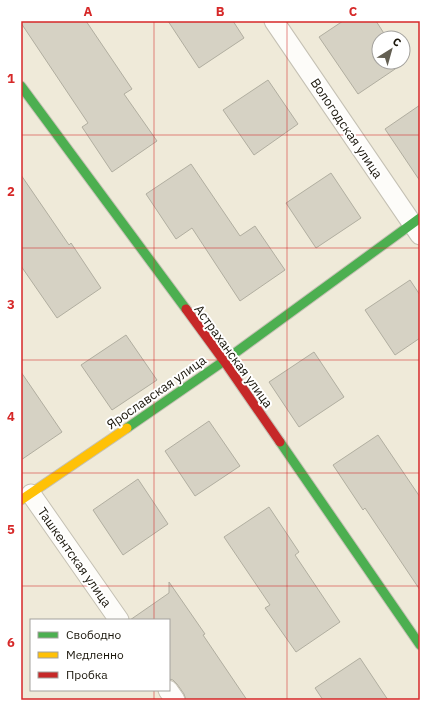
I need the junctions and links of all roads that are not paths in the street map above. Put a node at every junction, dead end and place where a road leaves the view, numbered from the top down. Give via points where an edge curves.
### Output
1 (274, 21) edge
2 (21, 86) edge
3 (417, 226) edge
4 (224, 361) junction
5 (26, 497) edge
6 (118, 619) edge
7 (420, 645) edge
8 (169, 691) edge
9 (175, 700) edge

1 - 3 street, Вологодская улица
2 - 4 street, Астраханская улица
3 - 4 street, Ярославская улица
4 - 5 street, Ярославская улица
4 - 7 street, Астраханская улица
5 - 6 street, Ташкентская улица
8 - 9 street

